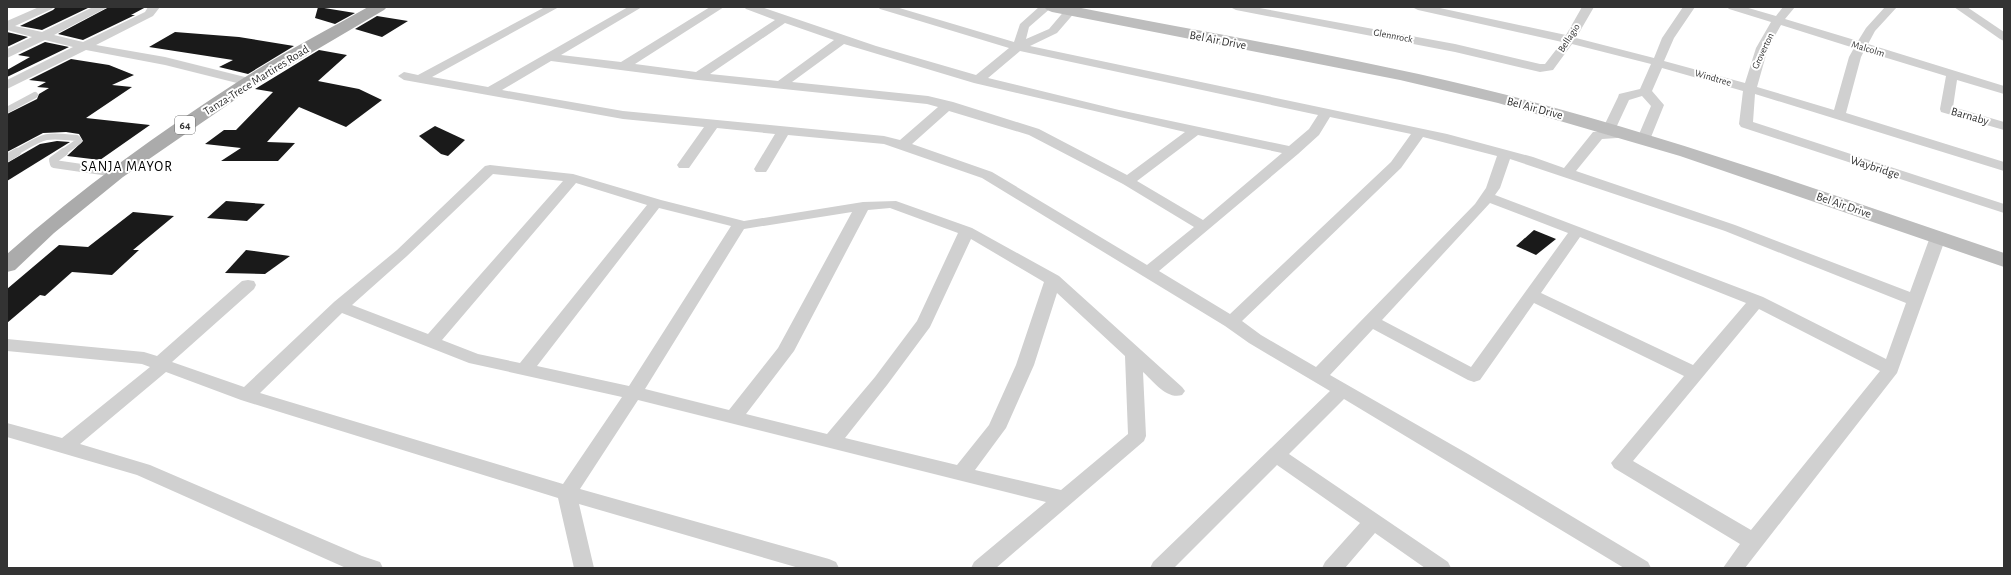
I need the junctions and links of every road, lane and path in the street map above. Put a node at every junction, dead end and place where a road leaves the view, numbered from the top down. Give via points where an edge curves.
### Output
1 (48, 7) edge
2 (102, 7) edge
3 (154, 7) edge
4 (379, 7) edge
5 (553, 7) edge
6 (636, 7) edge
7 (718, 7) edge
8 (750, 7) edge
9 (884, 7) edge
10 (1046, 7) edge
11 (1052, 7) edge
12 (1236, 7) edge
13 (1418, 7) edge
14 (1588, 7) edge
15 (1688, 7) edge
16 (1733, 7) edge
17 (1789, 7) edge
18 (1891, 7) edge
19 (1960, 7) edge
20 (1070, 11) junction
21 (783, 19) junction
22 (1778, 21) junction
23 (7, 26) edge
24 (42, 37) junction
25 (2004, 37) edge
26 (842, 40) junction
27 (1570, 40) junction
28 (83, 46) junction
29 (1018, 47) junction
30 (1862, 48) junction
31 (7, 54) edge
32 (549, 57) junction
33 (1657, 62) junction
34 (622, 66) junction
35 (1549, 68) joint
36 (1952, 75) junction
37 (404, 76) dead end
38 (698, 76) junction
39 (420, 79) junction
40 (978, 80) junction
41 (249, 82) junction
42 (781, 84) junction
43 (7, 85) edge
44 (1748, 88) junction
45 (2004, 90) edge
46 (490, 92) junction
47 (1645, 92) junction
48 (35, 95) dead end
49 (948, 105) junction
50 (7, 110) edge
51 (1326, 113) junction
52 (1839, 115) junction
53 (713, 124) junction
54 (1746, 124) joint
55 (2004, 126) edge
56 (1610, 128) junction
57 (1196, 130) junction
58 (783, 131) junction
59 (1419, 133) junction
60 (1636, 136) junction
61 (903, 145) junction
62 (1293, 151) junction
63 (1505, 154) junction
64 (7, 158) edge
65 (684, 164) dead end
66 (2004, 167) edge
67 (761, 169) dead end
68 (116, 173) junction
69 (1567, 173) junction
70 (573, 178) junction
71 (1128, 181) junction
72 (1486, 197) junction
73 (656, 203) junction
74 (863, 206) junction
75 (2004, 208) edge
76 (740, 224) junction
77 (1204, 227) junction
78 (967, 231) junction
79 (1577, 231) junction
80 (1938, 237) junction
81 (2004, 260) edge
82 (7, 266) edge
83 (1148, 272) junction
84 (1053, 280) junction
85 (248, 285) dead end
86 (1531, 295) junction
87 (1915, 300) junction
88 (1757, 301) junction
89 (340, 306) junction
90 (1371, 321) junction
91 (1231, 322) junction
92 (432, 342) junction
93 (7, 345) edge
94 (1134, 354) junction
95 (162, 364) junction
96 (1891, 369) junction
97 (524, 370) junction
98 (1696, 374) junction
99 (1318, 376) junction
100 (1342, 390) junction
101 (1176, 391) dead end
102 (634, 393) junction
103 (247, 395) junction
104 (733, 418) junction
105 (7, 430) edge
106 (831, 442) junction
107 (65, 446) junction
108 (1275, 454) junction
109 (961, 474) junction
110 (568, 493) junction
111 (1064, 500) junction
112 (1373, 522) junction
113 (1754, 542) junction
114 (373, 568) edge
115 (584, 568) edge
116 (829, 568) edge
117 (981, 568) edge
118 (1160, 568) edge
119 (1332, 568) edge
120 (1441, 568) edge
121 (1641, 568) edge
122 (1733, 568) edge

1 - 23 street
2 - 24 street
3 - 28 street via 148,14
4 - 41 main road, Tanza-Trece Martires Road / 64
5 - 39 street
6 - 32 street
7 - 34 street
8 - 21 street
9 - 29 street
10 - 29 street via 1024,26
11 - 20 street, Bel Air Drive
12 - 35 street, Glennrock
13 - 27 street, Windtree
14 - 27 street, Bellagio
15 - 33 street via 1668,38
16 - 22 street, Malcolm
17 - 22 street, Groverton
18 - 30 street via 1870,30
19 - 25 street
20 - 29 street via 1053,31
20 - 56 street, Bel Air Drive via 1400,75
21 - 26 street
21 - 38 street
22 - 30 street, Malcolm
22 - 44 street, Groverton via 1756,61
23 - 24 street
24 - 28 street
24 - 31 street
26 - 40 street
26 - 42 street
27 - 33 street, Windtree
27 - 35 street, Bellagio
28 - 41 street via 165,61
28 - 43 street
29 - 40 street
29 - 51 street
30 - 36 street, Malcolm
30 - 52 street via 1855,57
32 - 34 street
32 - 46 street
33 - 44 street, Windtree
33 - 47 street
34 - 38 street
36 - 45 street, Malcolm
36 - 55 street, Barnaby via 1946,109
37 - 39 street
38 - 42 street
39 - 46 street
40 - 57 street
41 - 68 main road, Tanza-Trece Martires Road / 64
42 - 49 street via 928,100
44 - 52 street, Windtree
44 - 54 street, Groverton
46 - 53 street via 623,115
47 - 56 street via 1624,97
47 - 60 street via 1658,105
48 - 50 lane
49 - 61 street
49 - 71 street via 1034,132
51 - 59 street
51 - 62 street via 1314,132
52 - 66 street, Windtree
53 - 58 street
53 - 65 street
54 - 75 street, Waybridge
56 - 60 street, Bel Air Drive
57 - 62 street
57 - 71 street
58 - 61 street via 884,140
58 - 67 street
59 - 63 street
59 - 91 street via 1396,165
60 - 69 street via 1598,135
60 - 80 street, Bel Air Drive via 1786,184
61 - 83 street via 987,175
62 - 77 street
63 - 69 street
63 - 72 street via 1493,188
64 - 68 lane via 40,138 50,135 77,138 79,142 53,160 54,164
68 - 82 main road, Tanza-Trece Martires Road / 64 via 47,229
69 - 87 street via 1730,228
70 - 73 street
70 - 89 street via 490,169 402,253
70 - 92 street
71 - 77 street
72 - 79 street
72 - 90 street via 1480,207
73 - 76 street
73 - 97 street
74 - 76 street
74 - 78 street via 891,204
74 - 104 street via 785,350
76 - 102 street
77 - 83 street
78 - 84 street
78 - 106 street via 924,323
79 - 86 street
79 - 88 street
80 - 81 street, Bel Air Drive
80 - 87 street
83 - 91 street
84 - 94 street
84 - 109 street via 1025,365 997,428
85 - 95 street
86 - 90 street via 1474,376
86 - 98 street
87 - 96 street
88 - 96 street
88 - 98 street
89 - 92 street
89 - 103 street
90 - 99 street
91 - 99 street via 1255,340
92 - 97 street via 475,359
93 - 95 street via 144,358
94 - 101 street
94 - 111 street via 1138,436
95 - 103 street
95 - 107 street
96 - 113 street
97 - 102 street
98 - 113 street via 1621,463
99 - 100 street
100 - 108 street
100 - 121 street
102 - 104 street
102 - 110 street
103 - 110 street
104 - 106 street
105 - 107 street
106 - 109 street
107 - 114 street via 143,470 358,564
108 - 112 street
108 - 118 street
109 - 111 street
110 - 115 street
110 - 116 street
111 - 117 street
112 - 119 street
112 - 120 street
113 - 122 street

